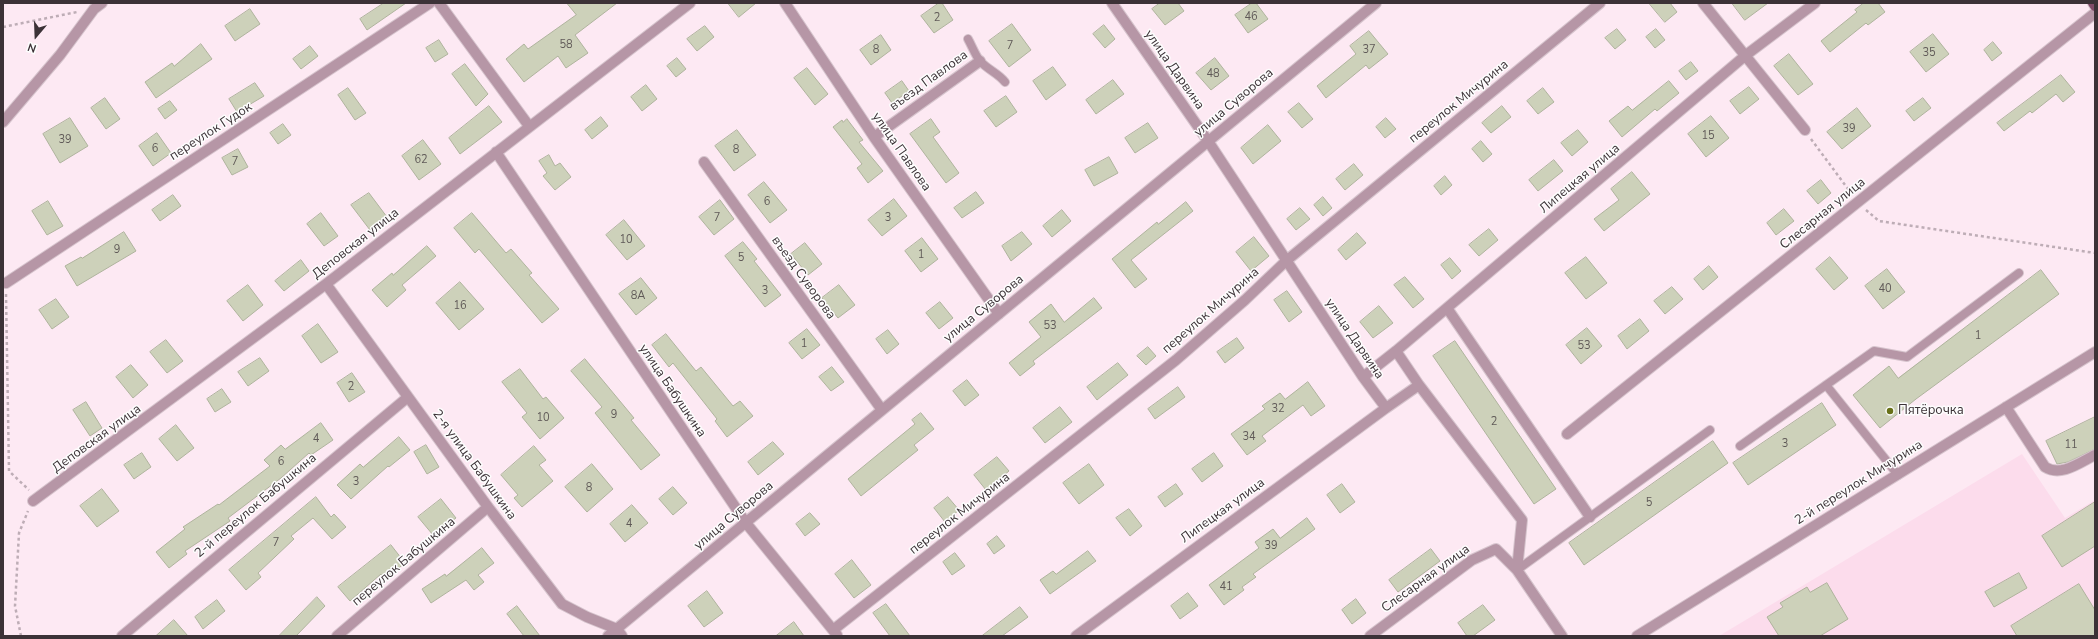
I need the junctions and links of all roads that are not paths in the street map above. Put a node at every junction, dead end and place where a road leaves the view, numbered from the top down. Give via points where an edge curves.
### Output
1 (430, 3) edge
2 (439, 3) edge
3 (690, 3) edge
4 (785, 3) edge
5 (1112, 3) edge
6 (1376, 3) edge
7 (1600, 3) edge
8 (1703, 3) edge
9 (1815, 3) edge
10 (2093, 3) edge
11 (98, 6) edge
12 (2095, 6) edge
13 (2095, 14) edge
14 (968, 39) dead end
15 (1746, 55) junction
16 (980, 61) junction
17 (1005, 82) dead end
18 (3, 122) edge
19 (529, 126) junction
20 (1805, 130) road end
21 (874, 137) junction
22 (1208, 141) junction
23 (496, 152) junction
24 (704, 162) dead end
25 (1286, 261) junction
26 (2019, 274) dead end
27 (6, 283) road end
28 (326, 284) junction
29 (1447, 308) junction
30 (999, 314) junction
31 (1396, 351) junction
32 (2095, 352) edge
33 (1363, 377) junction
34 (1419, 385) junction
35 (1826, 385) junction
36 (408, 396) junction
37 (2006, 407) junction
38 (1386, 408) junction
39 (882, 410) junction
40 (1710, 430) dead end
41 (1567, 434) dead end
42 (1740, 446) dead end
43 (2095, 456) edge
44 (1898, 475) junction
45 (33, 501) road end
46 (488, 507) junction
47 (1590, 517) junction
48 (746, 523) junction
49 (1517, 570) junction
50 (619, 632) edge
51 (835, 633) edge
52 (122, 636) edge
53 (337, 636) edge
54 (608, 636) edge
55 (1076, 636) edge
56 (1370, 636) edge
57 (1562, 636) edge
58 (1637, 636) edge

1 - 27 street, переулок Гудок
2 - 19 street
3 - 19 street, Деповская улица
4 - 21 street, улица Павлова
5 - 22 street, улица Дарвина
6 - 22 street, улица Суворова
7 - 25 street, переулок Мичурина
8 - 15 street
9 - 15 street, Липецкая улица
10 - 12 main road
11 - 18 street
13 - 41 street, Слесарная улица
14 - 16 lane
15 - 20 street
15 - 29 street, Липецкая улица
16 - 17 lane via 998,73
16 - 21 street, въезд Павлова
19 - 23 street, Деповская улица
21 - 30 street, улица Павлова
22 - 25 street, улица Дарвина
22 - 30 street, улица Суворова
23 - 28 street, Деповская улица
23 - 48 street, улица Бабушкина
24 - 39 street, въезд Суворова
25 - 33 street, улица Дарвина
25 - 51 street, переулок Мичурина via 1176,360
26 - 35 lane via 1907,357 1874,351
28 - 36 street, 2-я улица Бабушкина
28 - 45 street, Деповская улица
29 - 31 street, Липецкая улица
29 - 47 street
30 - 39 street, улица Суворова
31 - 33 street, Липецкая улица
31 - 34 street
32 - 37 street, 2-й переулок Мичурина
33 - 38 street, улица Дарвина
34 - 38 street
34 - 49 street via 1522,520
35 - 42 lane
35 - 44 lane
36 - 46 street, 2-я улица Бабушкина
36 - 52 street, 2-й переулок Бабушкина
37 - 43 street via 2045,467 2053,472 2060,472
37 - 44 street, 2-й переулок Мичурина
38 - 55 street, Липецкая улица
39 - 48 street, улица Суворова
40 - 47 lane
44 - 58 street, 2-й переулок Мичурина
46 - 50 street, 2-я улица Бабушкина via 562,604
46 - 53 street, переулок Бабушкина
47 - 49 lane
48 - 50 street, улица Суворова
48 - 51 street, улица Бабушкина
49 - 56 street, Слесарная улица via 1496,549 1472,560
49 - 57 street
50 - 54 street, улица Суворова

